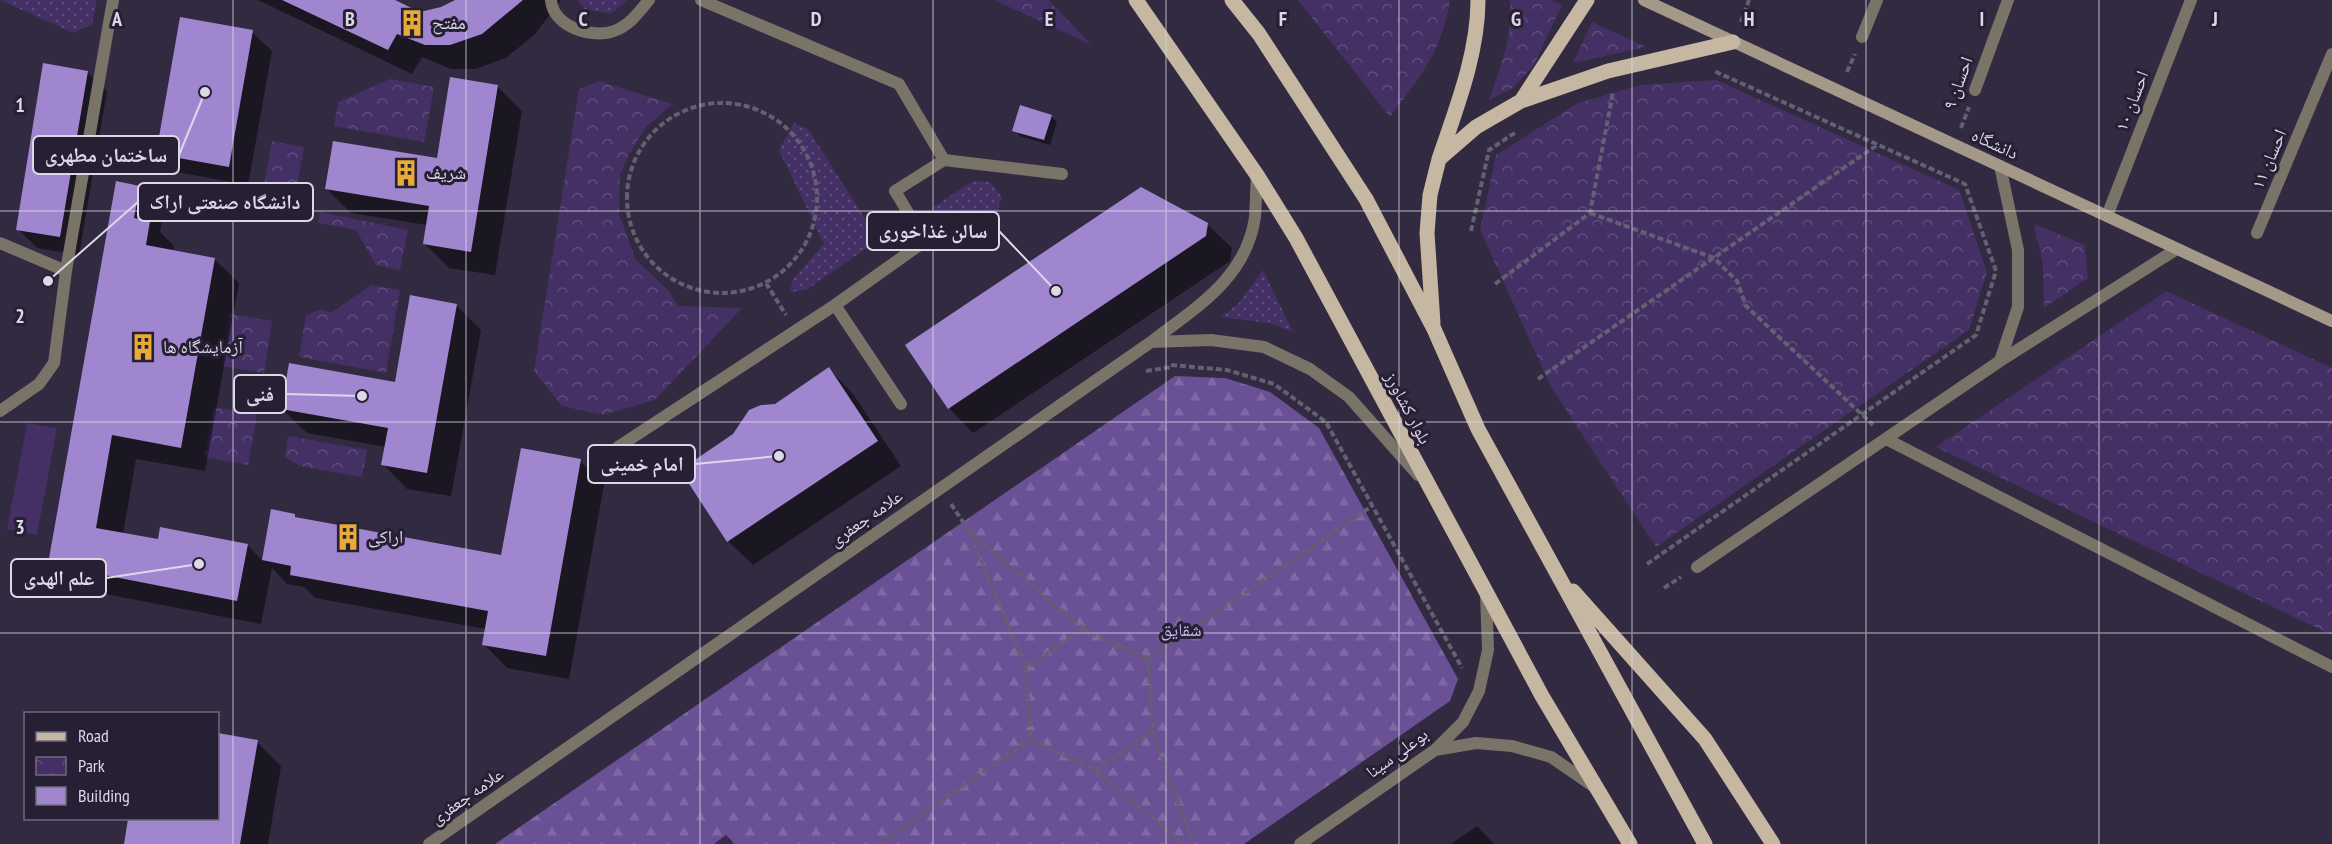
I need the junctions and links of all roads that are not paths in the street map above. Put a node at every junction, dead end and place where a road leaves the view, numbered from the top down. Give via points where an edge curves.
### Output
1 (113, 0) edge
2 (551, 0) edge
3 (649, 0) edge
4 (701, 0) edge
5 (1136, 0) edge
6 (1232, 0) edge
7 (1478, 0) edge
8 (1587, 0) edge
9 (1644, 0) edge
10 (1877, 0) edge
11 (2008, 0) edge
12 (2191, 0) edge
13 (1862, 37) road end
14 (1733, 42) junction
15 (2332, 54) edge
16 (1975, 90) road end
17 (1521, 101) junction
18 (1439, 159) junction
19 (944, 160) junction
20 (2000, 166) junction
21 (1062, 174) dead end
22 (1257, 175) junction
23 (2106, 216) junction
24 (2257, 233) dead end
25 (0, 243) edge
26 (2177, 249) junction
27 (66, 271) junction
28 (835, 305) junction
29 (2332, 321) edge
30 (1434, 329) junction
31 (1151, 342) junction
32 (2000, 360) junction
33 (901, 404) dead end
34 (0, 411) edge
35 (1886, 438) junction
36 (618, 447) dead end
37 (1428, 487) junction
38 (1697, 567) dead end
39 (1555, 571) junction
40 (1486, 594) junction
41 (2332, 667) edge
42 (1435, 750) junction
43 (1596, 788) junction
44 (429, 844) edge
45 (1300, 844) edge
46 (1630, 844) edge
47 (1705, 844) edge
48 (1773, 844) edge

1 - 27 street
2 - 3 street via 560,19 576,29 612,32 625,26
4 - 19 street via 899,84
5 - 22 main road, بلوار کشاورز
6 - 30 main road via 1260,34 1366,199
7 - 18 main road via 1467,71
8 - 17 main road
9 - 14 main road, دانشگاه
10 - 13 street
11 - 16 street, احسان ۹
12 - 23 street, احسان ۱۰
14 - 17 main road via 1608,71
14 - 20 main road, دانشگاه
15 - 24 street, احسان ۱۱
17 - 18 main road via 1476,127
18 - 30 main road via 1430,195 1427,233
19 - 21 street
19 - 28 street via 895,191 925,241
20 - 23 main road, دانشگاه
20 - 32 street via 2018,250 2018,307
22 - 31 street, علامه جعفری via 1254,219 1242,259 1221,288
22 - 37 main road, بلوار کشاورز via 1296,238
23 - 26 main road, دانشگاه
25 - 27 street
26 - 29 main road, دانشگاه
26 - 32 street
27 - 34 street via 54,363 39,384
28 - 33 street
28 - 36 street
30 - 39 main road via 1478,429
31 - 37 street via 1212,340 1264,347 1310,369 1349,397
31 - 44 street, علامه جعفری
32 - 35 street
35 - 38 street
35 - 41 street
37 - 40 main road, بلوار کشاورز
39 - 47 main road
39 - 48 main road via 1705,739
40 - 42 street, بوعلی سینا via 1488,650 1479,691 1463,722
40 - 43 main road, بلوار کشاورز
42 - 43 street via 1476,743 1512,746 1551,758
42 - 45 street, بوعلی سینا
43 - 46 main road, بلوار کشاورز

